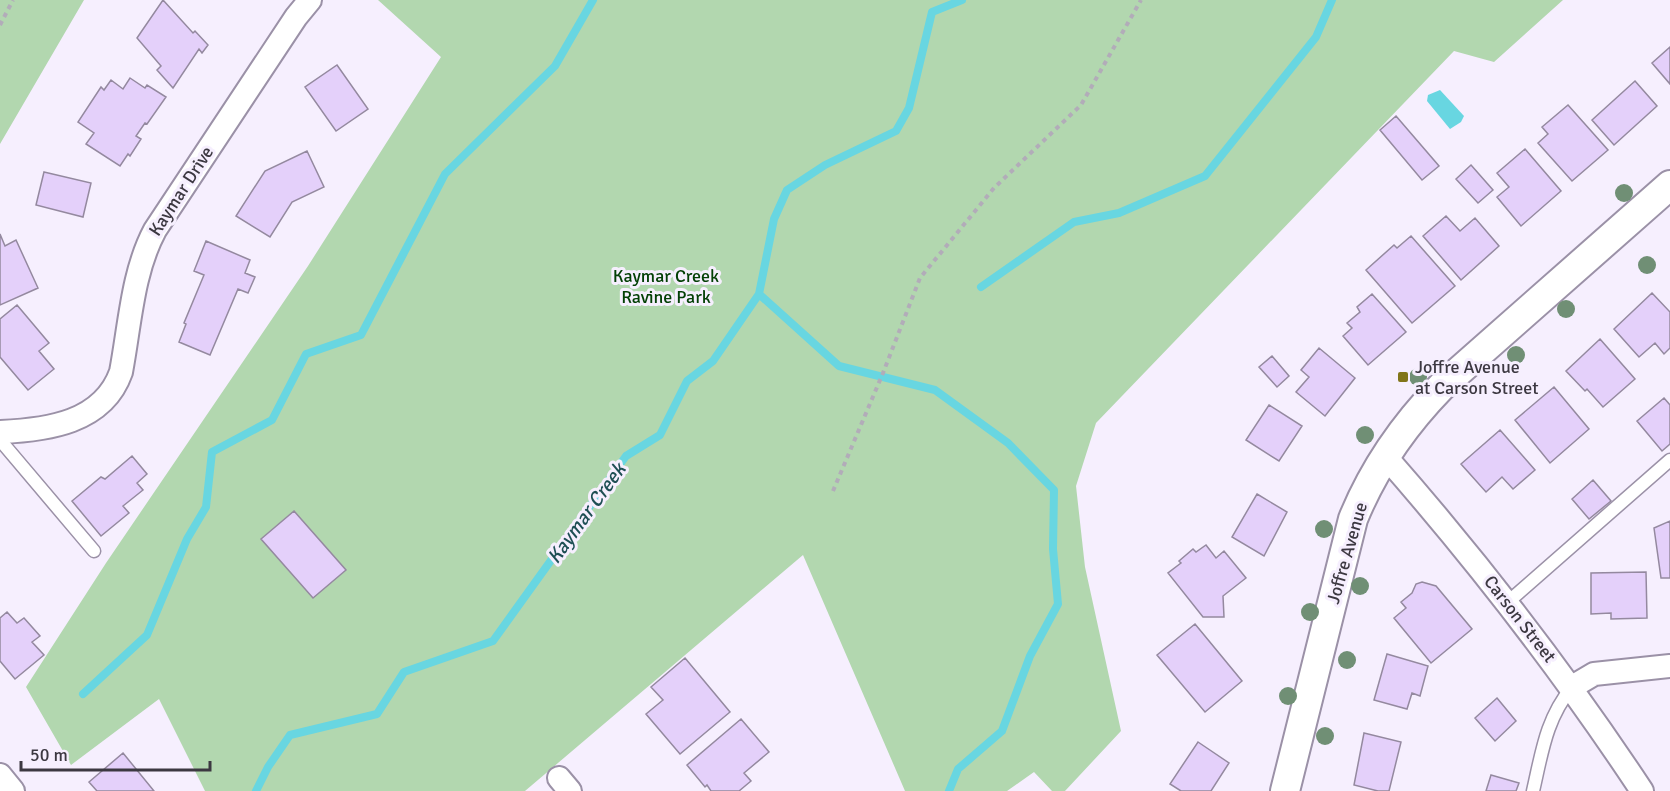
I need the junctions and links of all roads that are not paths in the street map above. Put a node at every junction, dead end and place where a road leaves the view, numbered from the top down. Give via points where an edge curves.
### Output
1 (310, 0) edge
2 (1670, 185) edge
3 (0, 432) edge
4 (0, 440) edge
5 (1386, 457) junction
6 (1670, 460) edge
7 (94, 551) dead end
8 (1508, 602) junction
9 (1670, 666) edge
10 (1572, 687) junction
11 (0, 775) edge
12 (14, 791) edge
13 (1285, 791) edge
14 (1533, 791) edge
15 (1642, 791) edge

1 - 3 street, Kaymar Drive via 146,247 121,372 114,388 97,407 68,423
2 - 5 street, Joffre Avenue via 1441,387 1410,420
4 - 7 lane
5 - 8 street, Carson Street
5 - 13 street, Joffre Avenue via 1353,519
6 - 8 lane
8 - 10 street, Carson Street
9 - 10 street via 1594,674
10 - 14 lane via 1548,726
10 - 15 street, Carson Street
11 - 12 street

